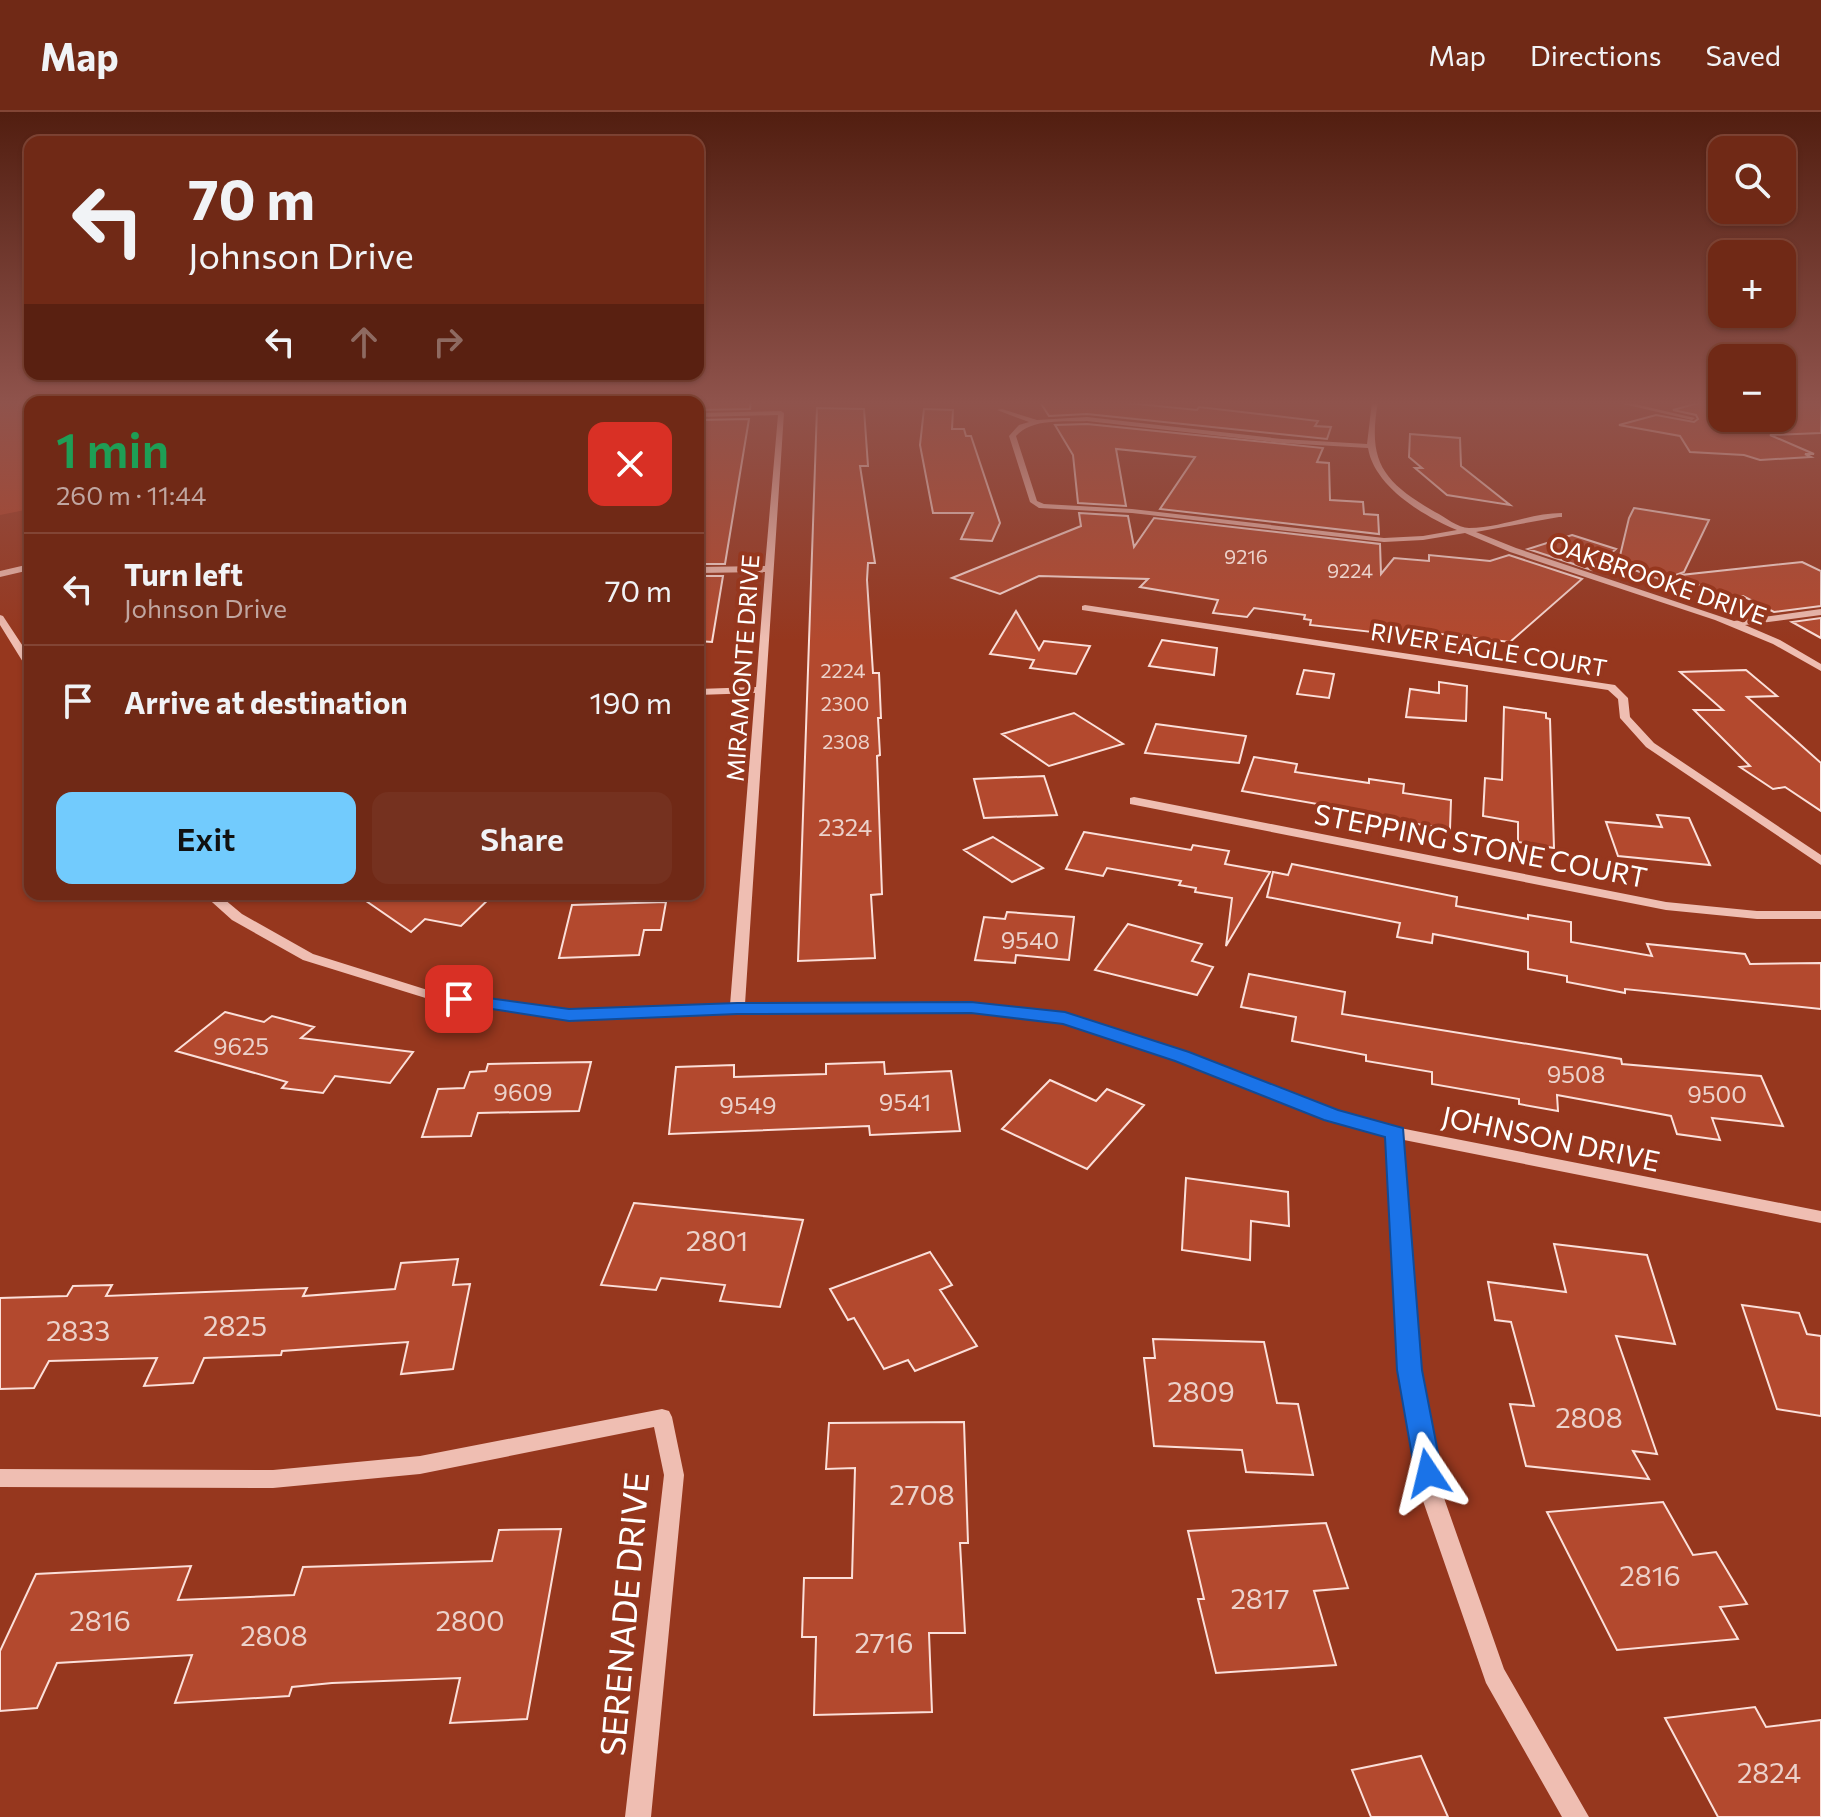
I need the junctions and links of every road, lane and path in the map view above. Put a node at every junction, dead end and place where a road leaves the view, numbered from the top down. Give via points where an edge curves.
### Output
1 (776, 482) edge
2 (1027, 482) edge
3 (1386, 482) edge
4 (1559, 515) dead end
5 (1470, 531) junction
6 (24, 568) edge
7 (770, 569) junction
8 (704, 570) edge
9 (0, 574) edge
10 (1085, 608) dead end
11 (1821, 612) edge
12 (0, 618) edge
13 (1733, 624) junction
14 (24, 656) edge
15 (1821, 668) edge
16 (760, 690) junction
17 (704, 692) edge
18 (1134, 801) dead end
19 (1821, 861) edge
20 (217, 900) edge
21 (1821, 915) edge
22 (737, 1009) junction
23 (1395, 1133) junction
24 (1821, 1217) edge
25 (0, 1478) edge
26 (638, 1817) edge
27 (1576, 1817) edge

1 - 7 street, MIRAMONTE DRIVE
2 - 5 street via 1034,502 1042,506 1132,511 1341,538 1384,540
3 - 5 street, OAKBROOKE DRIVE via 1407,501
4 - 5 street
5 - 13 street, OAKBROOKE DRIVE
6 - 9 street
7 - 8 street
7 - 16 street, MIRAMONTE DRIVE
10 - 19 street, RIVER EAGLE COURT via 1611,687 1623,698 1625,718 1650,745
11 - 13 street
12 - 14 street
13 - 15 street, OAKBROOKE DRIVE
16 - 17 street
16 - 22 street, MIRAMONTE DRIVE
18 - 21 street, STEPPING STONE COURT via 1666,906
20 - 22 street, JOHNSON DRIVE via 308,957 432,996 569,1015
22 - 23 street, JOHNSON DRIVE via 971,1008 1065,1018 1182,1056 1331,1115
23 - 24 street, JOHNSON DRIVE
23 - 27 street via 1409,1370 1433,1498 1494,1675
25 - 26 street, SERENADE DRIVE via 273,1479 420,1465 662,1417 674,1475

